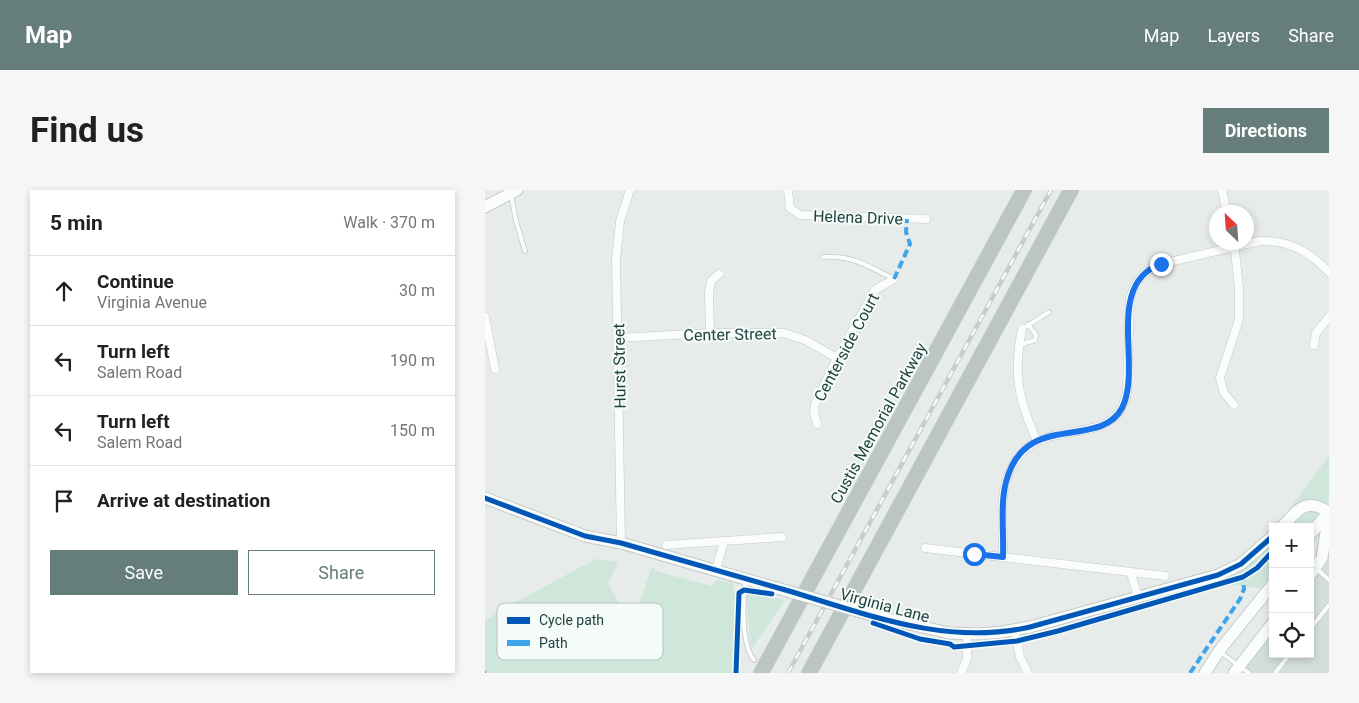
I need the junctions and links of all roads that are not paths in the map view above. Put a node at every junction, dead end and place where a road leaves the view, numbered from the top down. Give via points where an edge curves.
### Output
1 (630, 190) edge
2 (787, 190) edge
3 (1024, 190) edge
4 (1071, 190) edge
5 (1222, 190) edge
6 (511, 193) edge
7 (485, 196) edge
8 (1225, 205) edge
9 (485, 207) edge
10 (926, 219) dead end
11 (1254, 243) edge
12 (1215, 250) edge
13 (1235, 250) edge
14 (525, 251) dead end
15 (823, 257) dead end
16 (1329, 272) edge
17 (719, 274) dead end
18 (894, 279) joint
19 (1049, 312) dead end
20 (485, 317) edge
21 (1329, 317) edge
22 (1025, 326) junction
23 (710, 333) junction
24 (618, 338) junction
25 (1019, 345) junction
26 (1314, 345) dead end
27 (837, 358) junction
28 (495, 368) dead end
29 (1234, 405) dead end
30 (817, 424) dead end
31 (1037, 441) junction
32 (485, 498) edge
33 (1329, 512) edge
34 (1285, 523) edge
35 (1314, 530) edge
36 (1314, 536) edge
37 (782, 537) dead end
38 (724, 540) junction
39 (1269, 540) edge
40 (621, 543) junction
41 (667, 545) dead end
42 (1323, 546) junction
43 (925, 548) dead end
44 (1003, 557) junction
45 (715, 570) junction
46 (1314, 570) edge
47 (1314, 572) edge
48 (1131, 573) junction
49 (1165, 576) dead end
50 (745, 579) junction
51 (1329, 580) edge
52 (1269, 589) edge
53 (1137, 597) junction
54 (1329, 605) edge
55 (1314, 624) edge
56 (1269, 629) edge
57 (1015, 630) junction
58 (967, 634) junction
59 (1219, 650) junction
60 (1287, 658) edge
61 (754, 660) dead end
62 (1241, 671) edge
63 (761, 673) edge
64 (809, 673) edge
65 (961, 673) edge
66 (1028, 673) edge
67 (1205, 673) edge
68 (1275, 673) edge

1 - 24 street, Hurst Street via 617,239
2 - 10 street, Helena Drive via 792,211 800,215
3 - 63 highway, Custis Memorial Parkway
4 - 64 highway
5 - 8 street
6 - 7 street
6 - 9 street
6 - 14 lane
11 - 16 street via 1283,242 1303,250
12 - 31 street via 1161,264 1141,276 1130,298 1127,392 1118,414 1101,427 1062,432
13 - 29 street via 1239,319 1220,378 1223,392
15 - 18 lane via 855,259
17 - 23 street via 711,280 709,293
18 - 27 street, Centerside Court via 875,290
19 - 22 lane
20 - 28 street
21 - 26 street via 1319,328
22 - 25 street
22 - 25 lane via 1035,335 1035,340
23 - 24 street, Center Street
23 - 27 street, Center Street via 784,333 805,340
24 - 40 street, Hurst Street
25 - 31 street via 1020,401
27 - 30 street, Centerside Court via 815,404
31 - 44 street via 1020,454 1005,484
32 - 40 street, Virginia Lane via 585,536
33 - 34 street via 1318,505 1307,505
33 - 35 street
33 - 42 street
36 - 42 street via 1320,538
37 - 38 street
38 - 41 street
38 - 45 street
39 - 53 street, Virginia Lane via 1229,571
40 - 45 street, Virginia Lane
42 - 46 street via 1322,558
43 - 44 street
44 - 48 street
45 - 50 street, Virginia Lane
47 - 51 lane
48 - 49 street
48 - 53 street
50 - 58 street, Virginia Lane, bridge via 927,630
50 - 61 lane via 745,639
52 - 59 street
53 - 57 street, Virginia Lane
54 - 55 lane
56 - 62 street
57 - 58 street, Virginia Lane
57 - 66 street
58 - 65 street via 967,659
59 - 62 lane
59 - 67 street
60 - 68 lane

